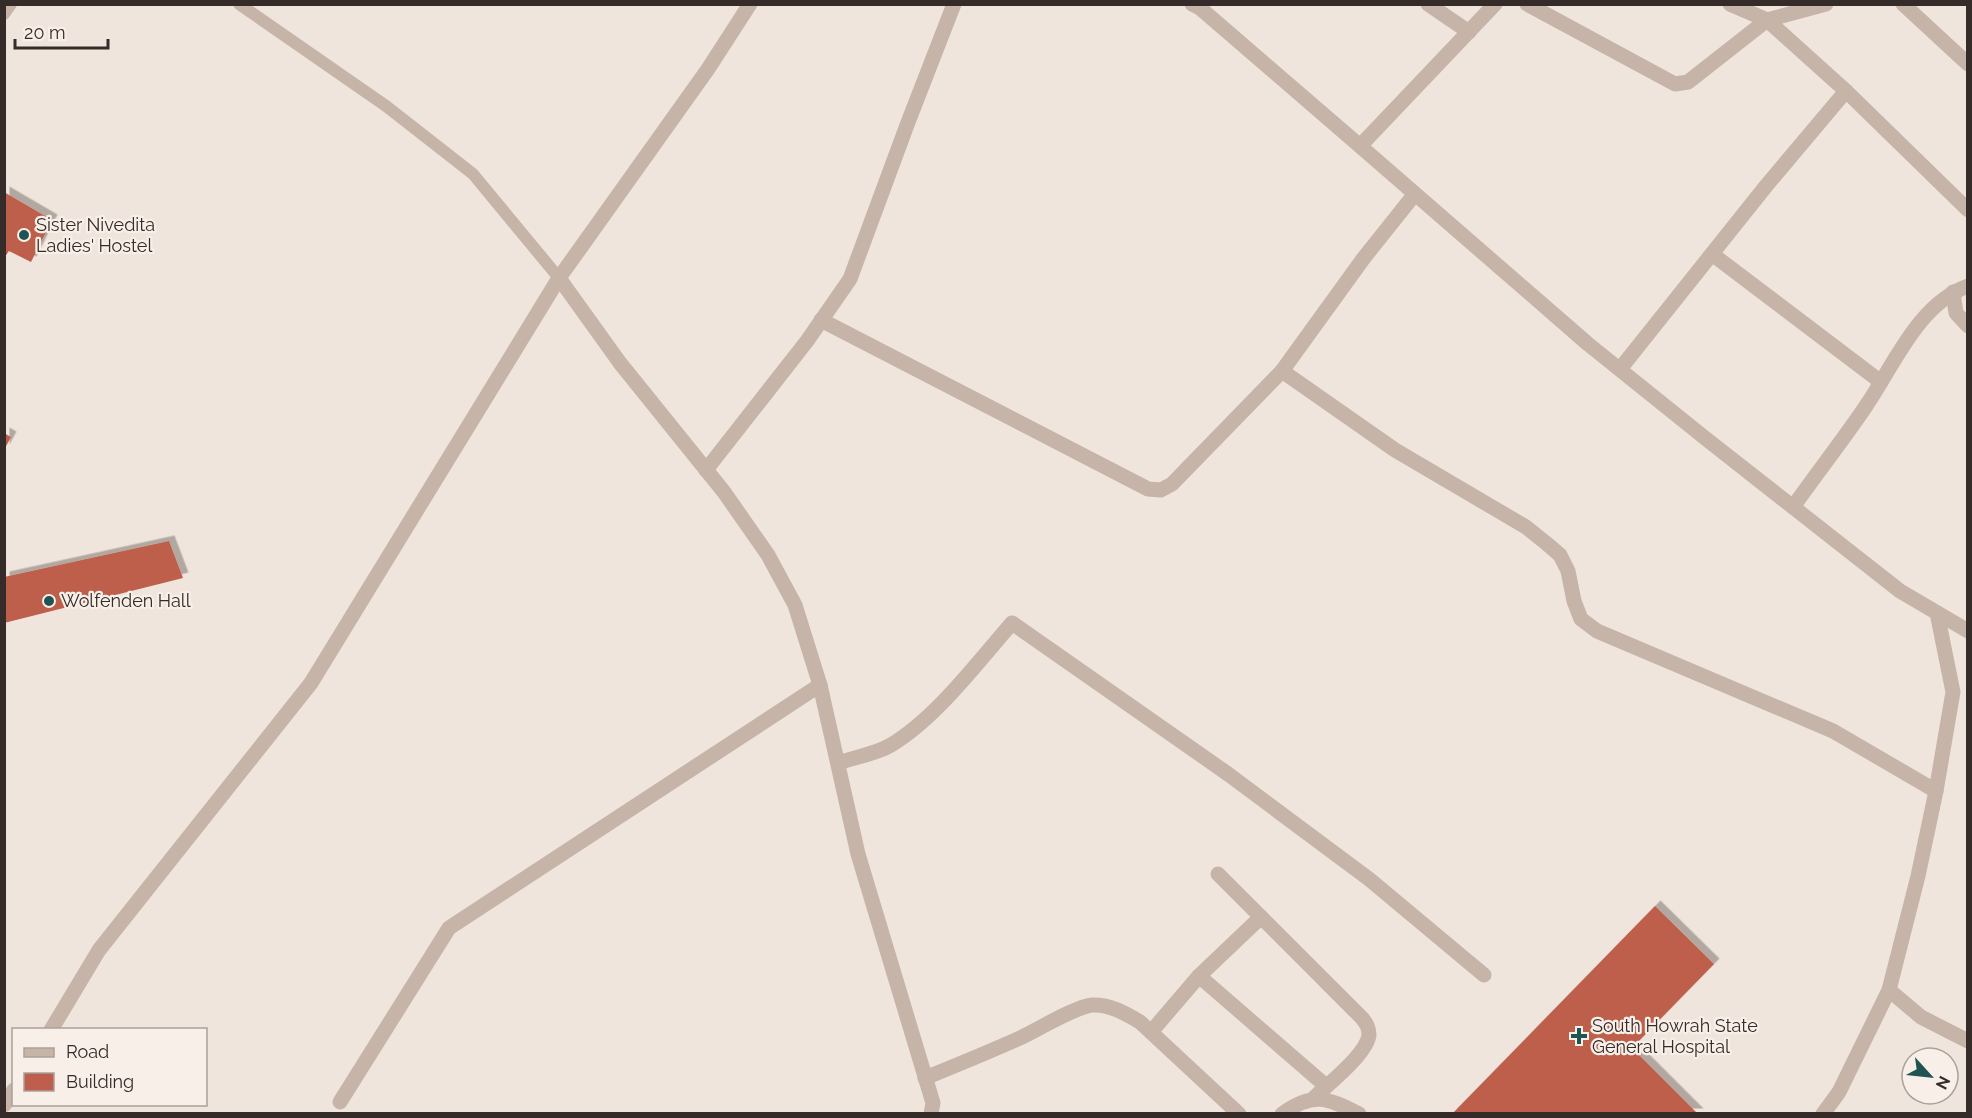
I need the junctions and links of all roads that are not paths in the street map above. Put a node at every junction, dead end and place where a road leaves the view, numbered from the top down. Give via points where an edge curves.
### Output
1 (11, 4) edge
2 (239, 4) edge
3 (750, 4) edge
4 (954, 4) edge
5 (1192, 4) edge
6 (1428, 4) edge
7 (1495, 4) edge
8 (1527, 4) edge
9 (1730, 4) edge
10 (1826, 4) edge
11 (1903, 4) edge
12 (4, 14) edge
13 (1767, 20) junction
14 (1469, 32) junction
15 (1968, 64) edge
16 (1846, 91) junction
17 (1360, 146) junction
18 (1414, 195) junction
19 (1968, 210) edge
20 (1712, 254) junction
21 (559, 278) junction
22 (1968, 286) edge
23 (1953, 292) junction
24 (821, 321) junction
25 (1968, 326) edge
26 (1620, 369) junction
27 (1282, 371) junction
28 (1881, 382) junction
29 (706, 470) junction
30 (1793, 507) junction
31 (1937, 613) junction
32 (1968, 631) edge
33 (820, 685) junction
34 (838, 763) junction
35 (1935, 791) junction
36 (1218, 874) dead end
37 (1261, 917) junction
38 (1484, 975) dead end
39 (1199, 976) junction
40 (1888, 990) junction
41 (52, 1028) edge
42 (1151, 1032) junction
43 (1968, 1041) edge
44 (925, 1078) junction
45 (1326, 1086) junction
46 (1314, 1098) junction
47 (340, 1102) dead end
48 (931, 1113) edge
49 (1239, 1113) edge
50 (1282, 1113) edge
51 (1359, 1113) edge
52 (1823, 1113) edge

1 - 12 lane
2 - 21 lane via 386,106 473,174
3 - 21 street
4 - 24 street via 850,279
5 - 17 street
6 - 14 street
7 - 14 street
8 - 13 street via 1675,84 1688,82
9 - 13 street
10 - 13 street
11 - 15 street
13 - 16 street
14 - 17 street
16 - 19 street
16 - 20 street
17 - 18 street
18 - 26 street
18 - 27 street
20 - 26 street
20 - 28 street
21 - 29 street via 620,363
21 - 41 street via 311,683 99,950
22 - 23 street
23 - 25 street via 1956,313
23 - 28 street via 1917,324
24 - 27 street via 1148,489 1161,490 1172,484
24 - 29 street
26 - 30 street
27 - 35 street via 1395,450 1526,527 1546,543 1560,555 1568,571 1581,619 1596,631 1833,731
28 - 30 street
29 - 33 street via 768,555 790,595
30 - 31 street via 1900,591
31 - 32 street
31 - 35 street via 1953,692
33 - 34 street
33 - 47 street via 449,928
34 - 38 street via 889,746 917,726 1012,623 1332,851
34 - 44 street via 858,854
35 - 40 street
36 - 37 street
37 - 39 street
37 - 45 street via 1368,1026 1369,1036 1363,1049
39 - 42 street
39 - 45 street
40 - 43 street via 1921,1017
40 - 52 street via 1839,1092
42 - 44 street via 1122,1012 1091,1005
42 - 49 street
44 - 48 street via 933,1103
45 - 46 street
46 - 50 street
46 - 51 street via 1330,1100

